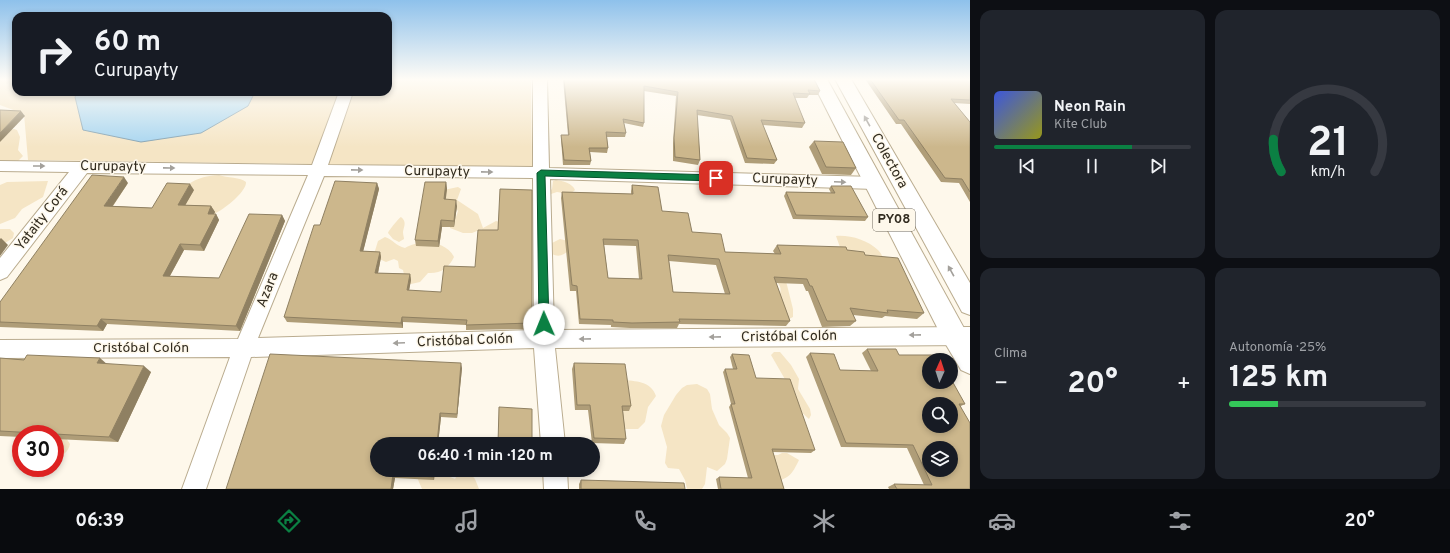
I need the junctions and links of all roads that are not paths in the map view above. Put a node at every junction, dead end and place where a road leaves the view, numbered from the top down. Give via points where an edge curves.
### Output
1 (342, 102) edge
2 (540, 102) edge
3 (831, 102) edge
4 (856, 102) edge
5 (0, 166) edge
6 (83, 166) junction
7 (318, 170) junction
8 (541, 173) junction
9 (875, 183) junction
10 (0, 272) edge
11 (970, 305) edge
12 (962, 335) edge
13 (544, 339) junction
14 (244, 348) junction
15 (0, 349) edge
16 (970, 362) edge
17 (552, 437) edge
18 (555, 477) edge
19 (194, 489) edge
20 (556, 489) edge

1 - 7 street, Azara
2 - 8 street
3 - 9 main road, PY08
11 -> 4 main road, Colectora
5 -> 6 street, Curupayty
6 -> 7 street, Curupayty
6 - 10 street, Yataity Corá
7 -> 8 street, Curupayty
7 - 14 street, Azara
8 -> 9 street, Curupayty
8 - 13 street
9 - 12 main road, PY08
12 -> 13 street, Cristóbal Colón
12 - 16 main road, PY08
13 -> 14 street, Cristóbal Colón
13 - 17 street
14 - 15 street, Cristóbal Colón
14 - 19 street, Azara
18 - 20 street

